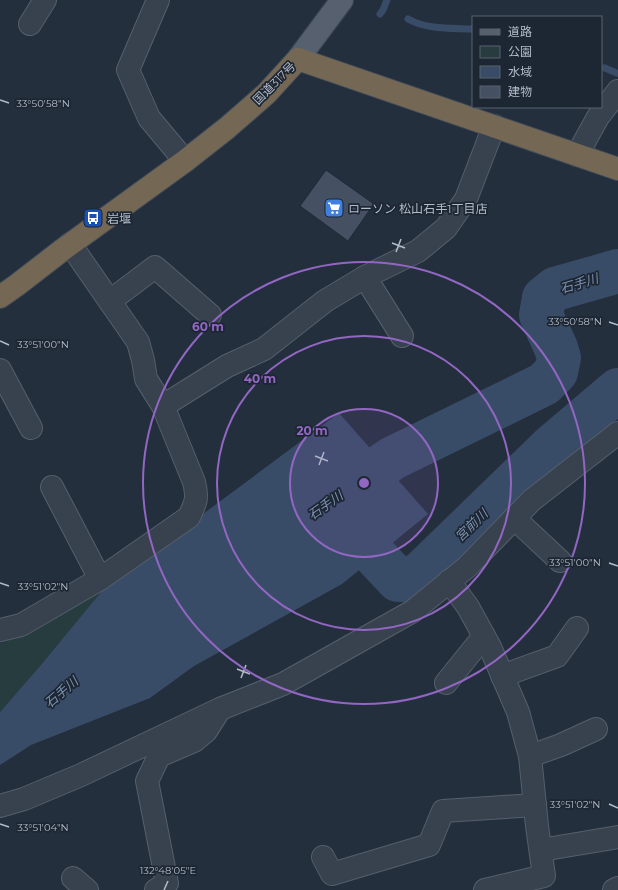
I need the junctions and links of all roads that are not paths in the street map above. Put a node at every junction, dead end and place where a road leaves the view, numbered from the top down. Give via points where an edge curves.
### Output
1 (45, 0) edge
2 (174, 0) edge
3 (342, 0) edge
4 (156, 5) edge
5 (30, 24) dead end
6 (298, 59) junction
7 (618, 91) edge
8 (494, 126) junction
9 (586, 158) junction
10 (185, 160) junction
11 (618, 169) edge
12 (70, 244) junction
13 (365, 277) junction
14 (0, 297) edge
15 (110, 301) junction
16 (210, 315) dead end
17 (402, 336) dead end
18 (0, 370) edge
19 (163, 406) junction
20 (31, 428) dead end
21 (618, 433) edge
22 (52, 487) dead end
23 (514, 518) junction
24 (560, 561) dead end
25 (100, 579) junction
26 (449, 581) junction
27 (577, 628) dead end
28 (0, 630) edge
29 (484, 636) junction
30 (502, 676) junction
31 (446, 683) dead end
32 (220, 709) junction
33 (596, 729) dead end
34 (530, 756) junction
35 (535, 805) junction
36 (0, 806) edge
37 (618, 837) edge
38 (541, 850) junction
39 (323, 858) dead end
40 (164, 888) edge
41 (618, 888) edge
42 (485, 890) edge
43 (614, 890) edge

1 - 5 street
2 - 4 street
3 - 6 main road
4 - 10 street via 128,70 149,118
6 - 8 highway, 国道317号
6 - 10 highway, 国道317号 via 266,94
7 - 9 street via 598,117
8 - 9 highway, 国道317号
8 - 13 street via 466,199 446,228 418,251
9 - 11 highway, 国道317号
10 - 12 highway, 国道317号
12 - 14 highway, 国道317号
12 - 15 street
13 - 17 street
13 - 19 street via 325,301 264,349 227,366
15 - 16 street via 155,267
15 - 19 street via 138,342 146,379
18 - 20 street
19 - 25 street via 194,482 196,504 188,517
21 - 23 street via 532,500
22 - 25 street
23 - 24 street
23 - 26 street via 467,567
25 - 28 street via 21,625
26 - 29 street via 468,607
26 - 32 street via 413,611 283,684
27 - 30 street via 557,656
29 - 30 street
29 - 31 street
30 - 34 street via 518,712
32 - 36 street via 81,775 24,799
32 - 40 street via 206,731 194,741 159,756 147,781
33 - 34 street
34 - 35 street
35 - 38 street
35 - 39 street via 443,811 429,845 332,874
37 - 38 street
38 - 42 street via 544,876
41 - 43 street

